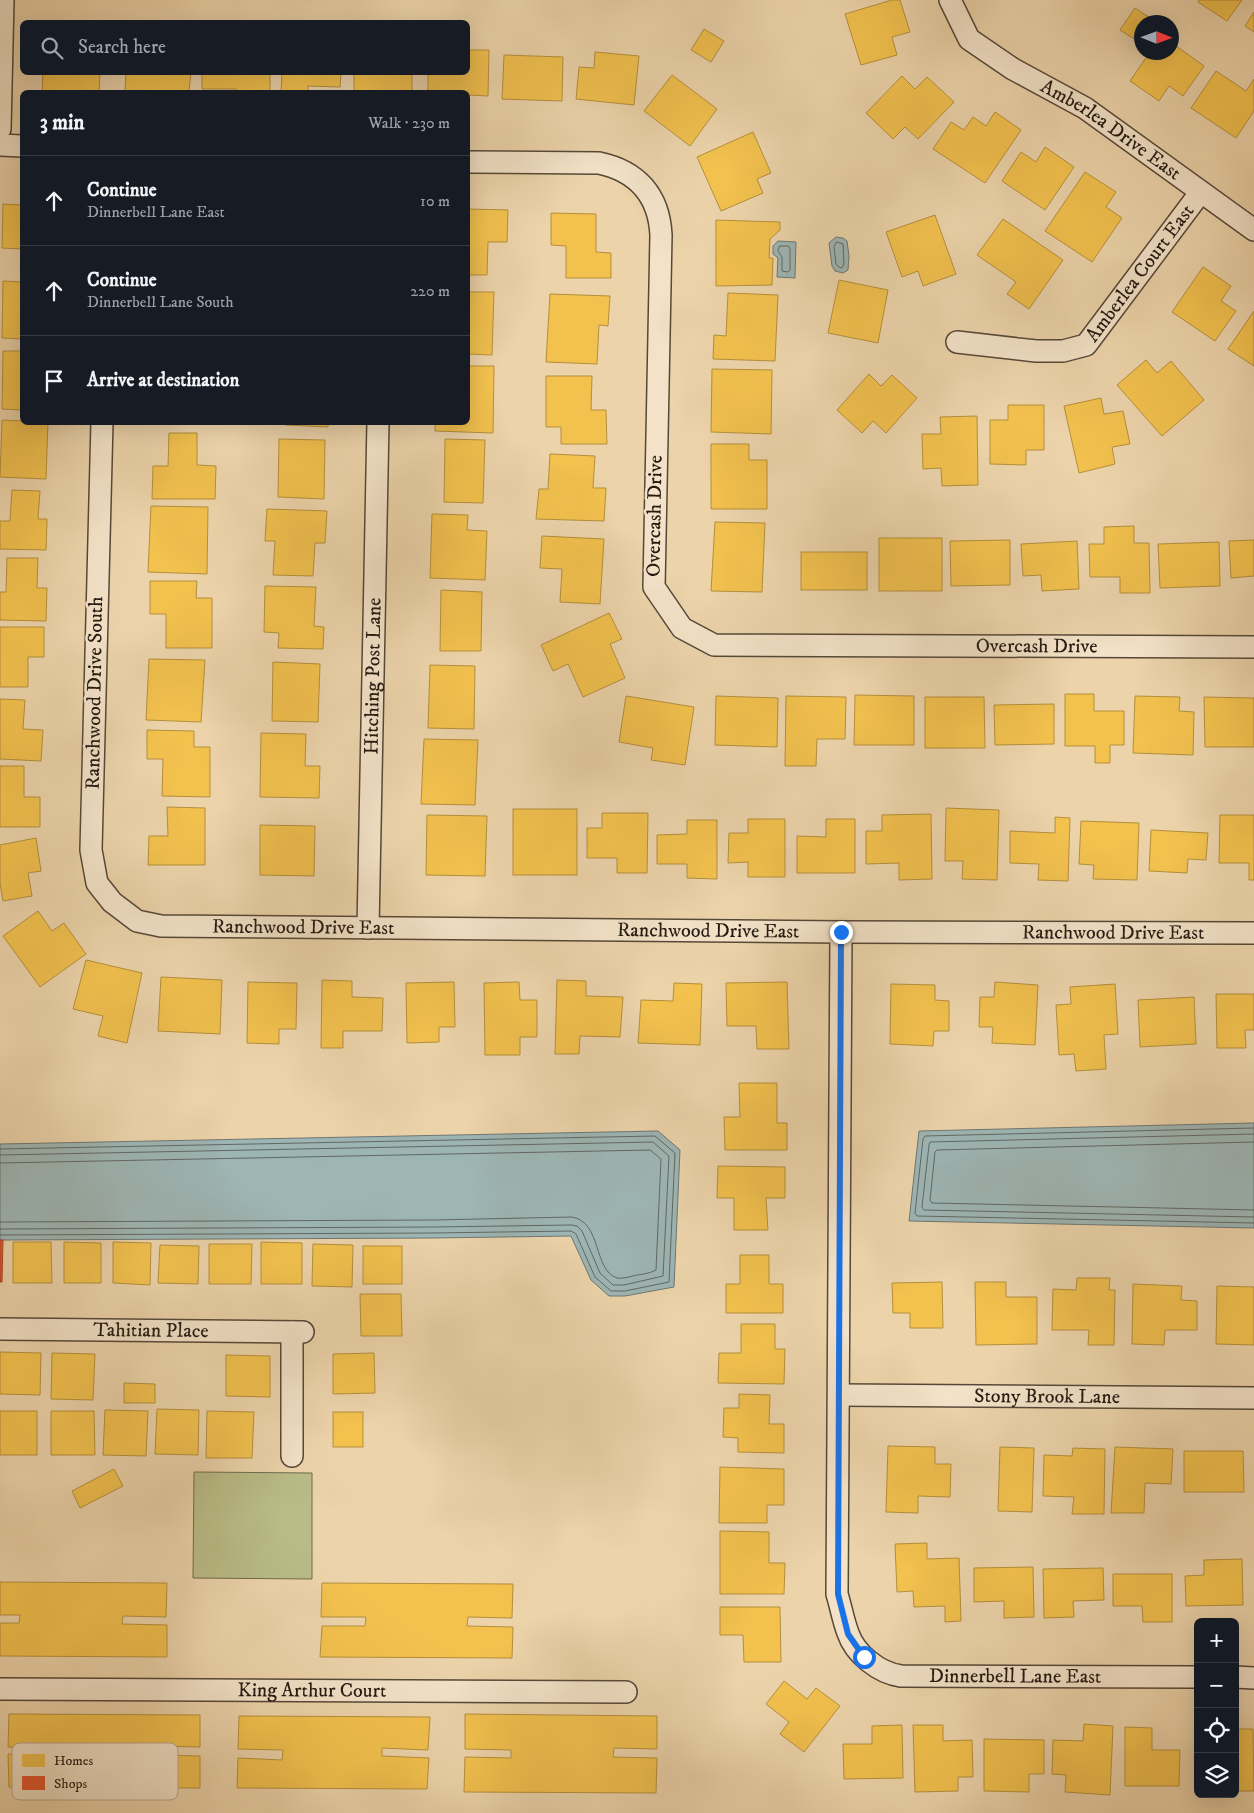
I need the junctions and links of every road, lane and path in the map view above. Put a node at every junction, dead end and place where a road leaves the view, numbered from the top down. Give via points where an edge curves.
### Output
1 (3, 0) edge
2 (950, 0) edge
3 (0, 129) edge
4 (0, 145) edge
5 (20, 146) edge
6 (470, 162) edge
7 (1200, 193) junction
8 (1254, 230) edge
9 (957, 342) dead end
10 (102, 425) edge
11 (378, 425) edge
12 (1254, 647) edge
13 (161, 926) joint
14 (368, 928) junction
15 (841, 932) junction
16 (1254, 933) edge
17 (0, 1329) edge
18 (839, 1395) junction
19 (1254, 1398) edge
20 (292, 1456) dead end
21 (1194, 1677) edge
22 (1239, 1678) edge
23 (1254, 1678) edge
24 (0, 1690) edge
25 (626, 1692) dead end

1 - 3 street
2 - 7 street, Amberlea Drive East via 969,39 1013,69 1085,108
4 - 5 street
6 - 12 street, Overcash Drive via 604,164 620,168 634,177 652,199 661,235 654,587 682,628 714,645
7 - 8 street, Amberlea Drive East
7 - 9 street, Amberlea Court East via 1086,345 1063,351 1045,351
10 - 13 street, Ranchwood Drive South via 92,850 97,883 112,902 136,921
11 - 14 street, Hitching Post Lane
13 - 14 street, Ranchwood Drive East
14 - 15 street, Ranchwood Drive East
15 - 16 street, Ranchwood Drive East
15 - 18 street
17 - 20 street, Tahitian Place via 298,1332
18 - 19 street, Stony Brook Lane
18 - 21 street, Dinnerbell Lane East via 838,1594 848,1634 864,1657 890,1674 901,1676
22 - 23 street
24 - 25 street, King Arthur Court

